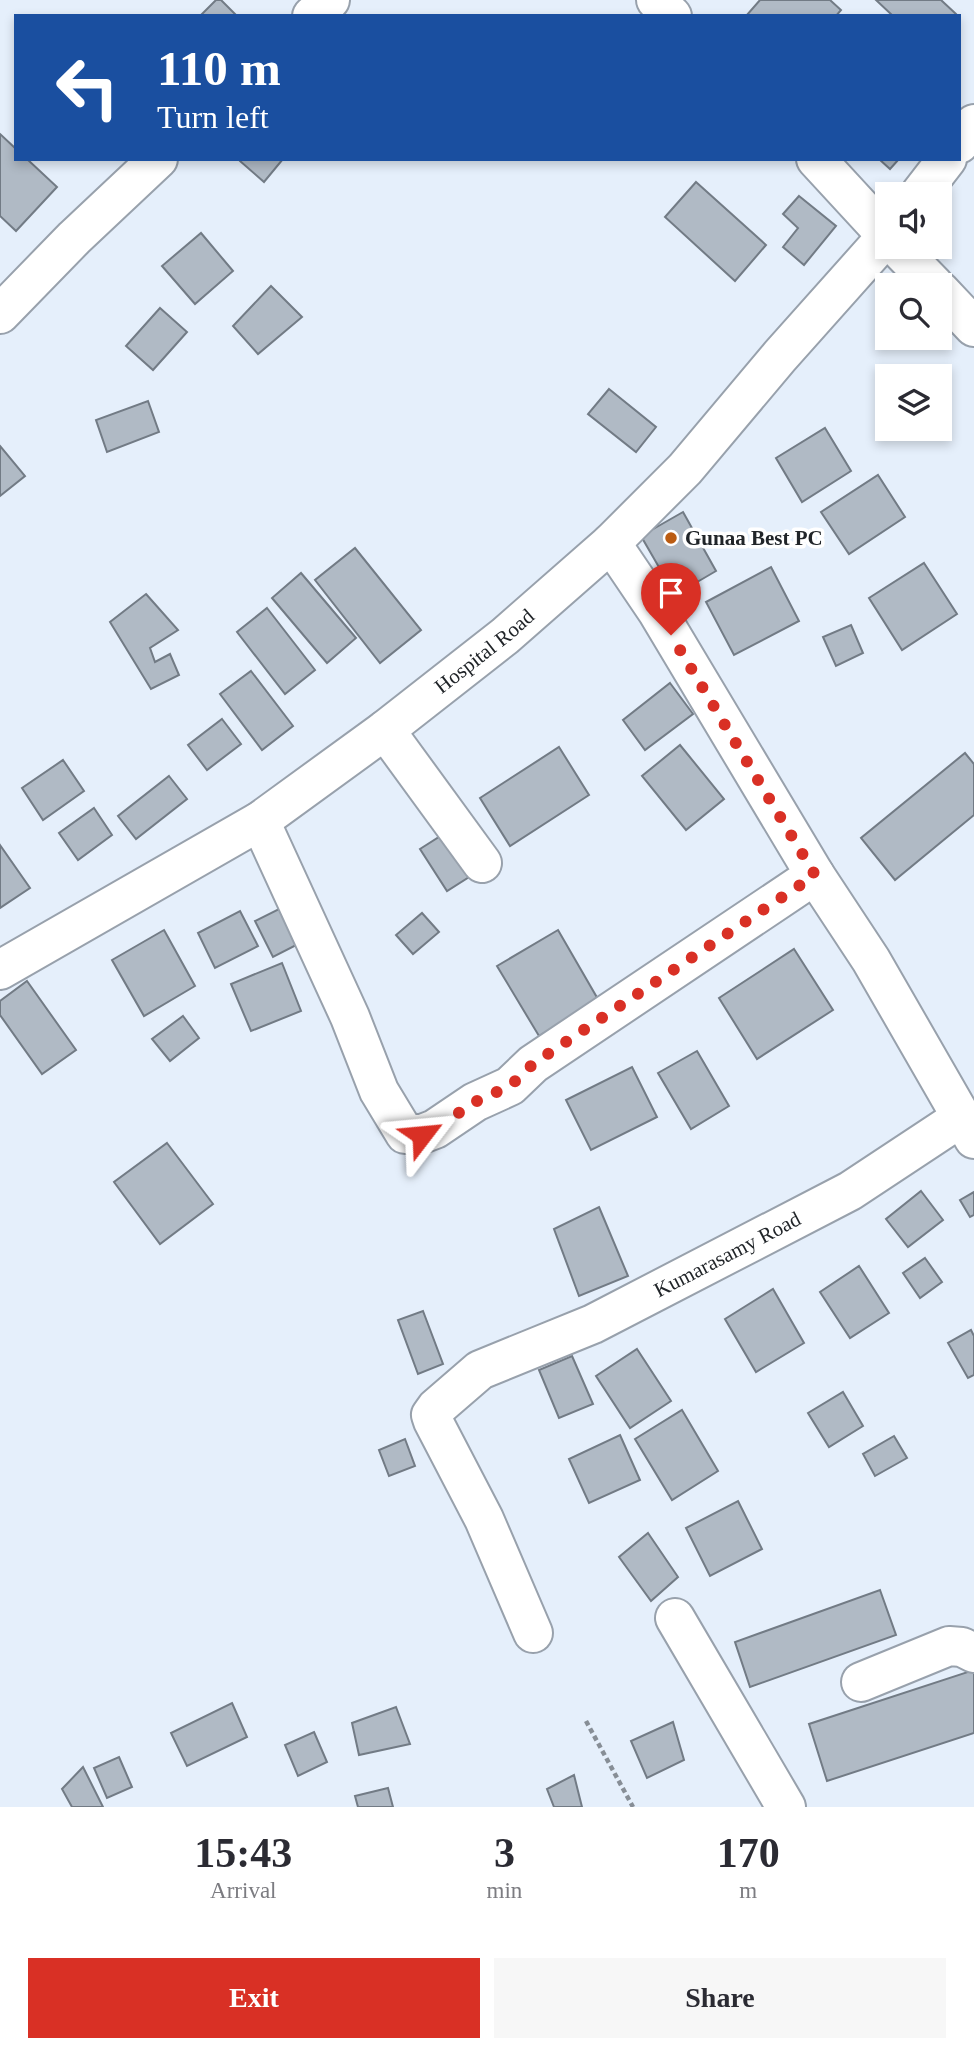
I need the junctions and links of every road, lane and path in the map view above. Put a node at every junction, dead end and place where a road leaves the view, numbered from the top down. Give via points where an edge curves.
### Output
1 (330, 0) edge
2 (656, 0) edge
3 (314, 14) edge
4 (670, 14) edge
5 (974, 124) edge
6 (961, 141) edge
7 (156, 161) edge
8 (818, 161) edge
9 (945, 161) edge
10 (929, 182) edge
11 (875, 223) edge
12 (875, 249) edge
13 (909, 259) edge
14 (922, 273) edge
15 (952, 304) edge
16 (0, 314) edge
17 (974, 327) edge
18 (611, 542) junction
19 (385, 730) junction
20 (260, 821) junction
21 (482, 863) dead end
22 (815, 875) junction
23 (0, 970) edge
24 (968, 1128) edge
25 (675, 1618) dead end
26 (533, 1633) dead end
27 (974, 1653) edge
28 (860, 1682) dead end
29 (586, 1721) dead end
30 (633, 1807) edge
31 (786, 1807) edge

1 - 3 street
2 - 4 street
5 - 6 street
7 - 16 street
8 - 11 street
9 - 10 street
12 - 18 street, Hospital Road via 685,469
13 - 14 street
15 - 17 street
18 - 19 street, Hospital Road via 505,636
18 - 22 street
19 - 20 street, Hospital Road
19 - 21 street
20 - 22 street via 379,1091 405,1134 422,1135 510,1086 533,1064
20 - 23 street, Hospital Road
22 - 24 street via 871,960
24 - 26 street, Kumarasamy Road via 593,1324 480,1370 436,1408 431,1415 508,1571
25 - 31 street
27 - 28 street via 950,1646
29 - 30 path

